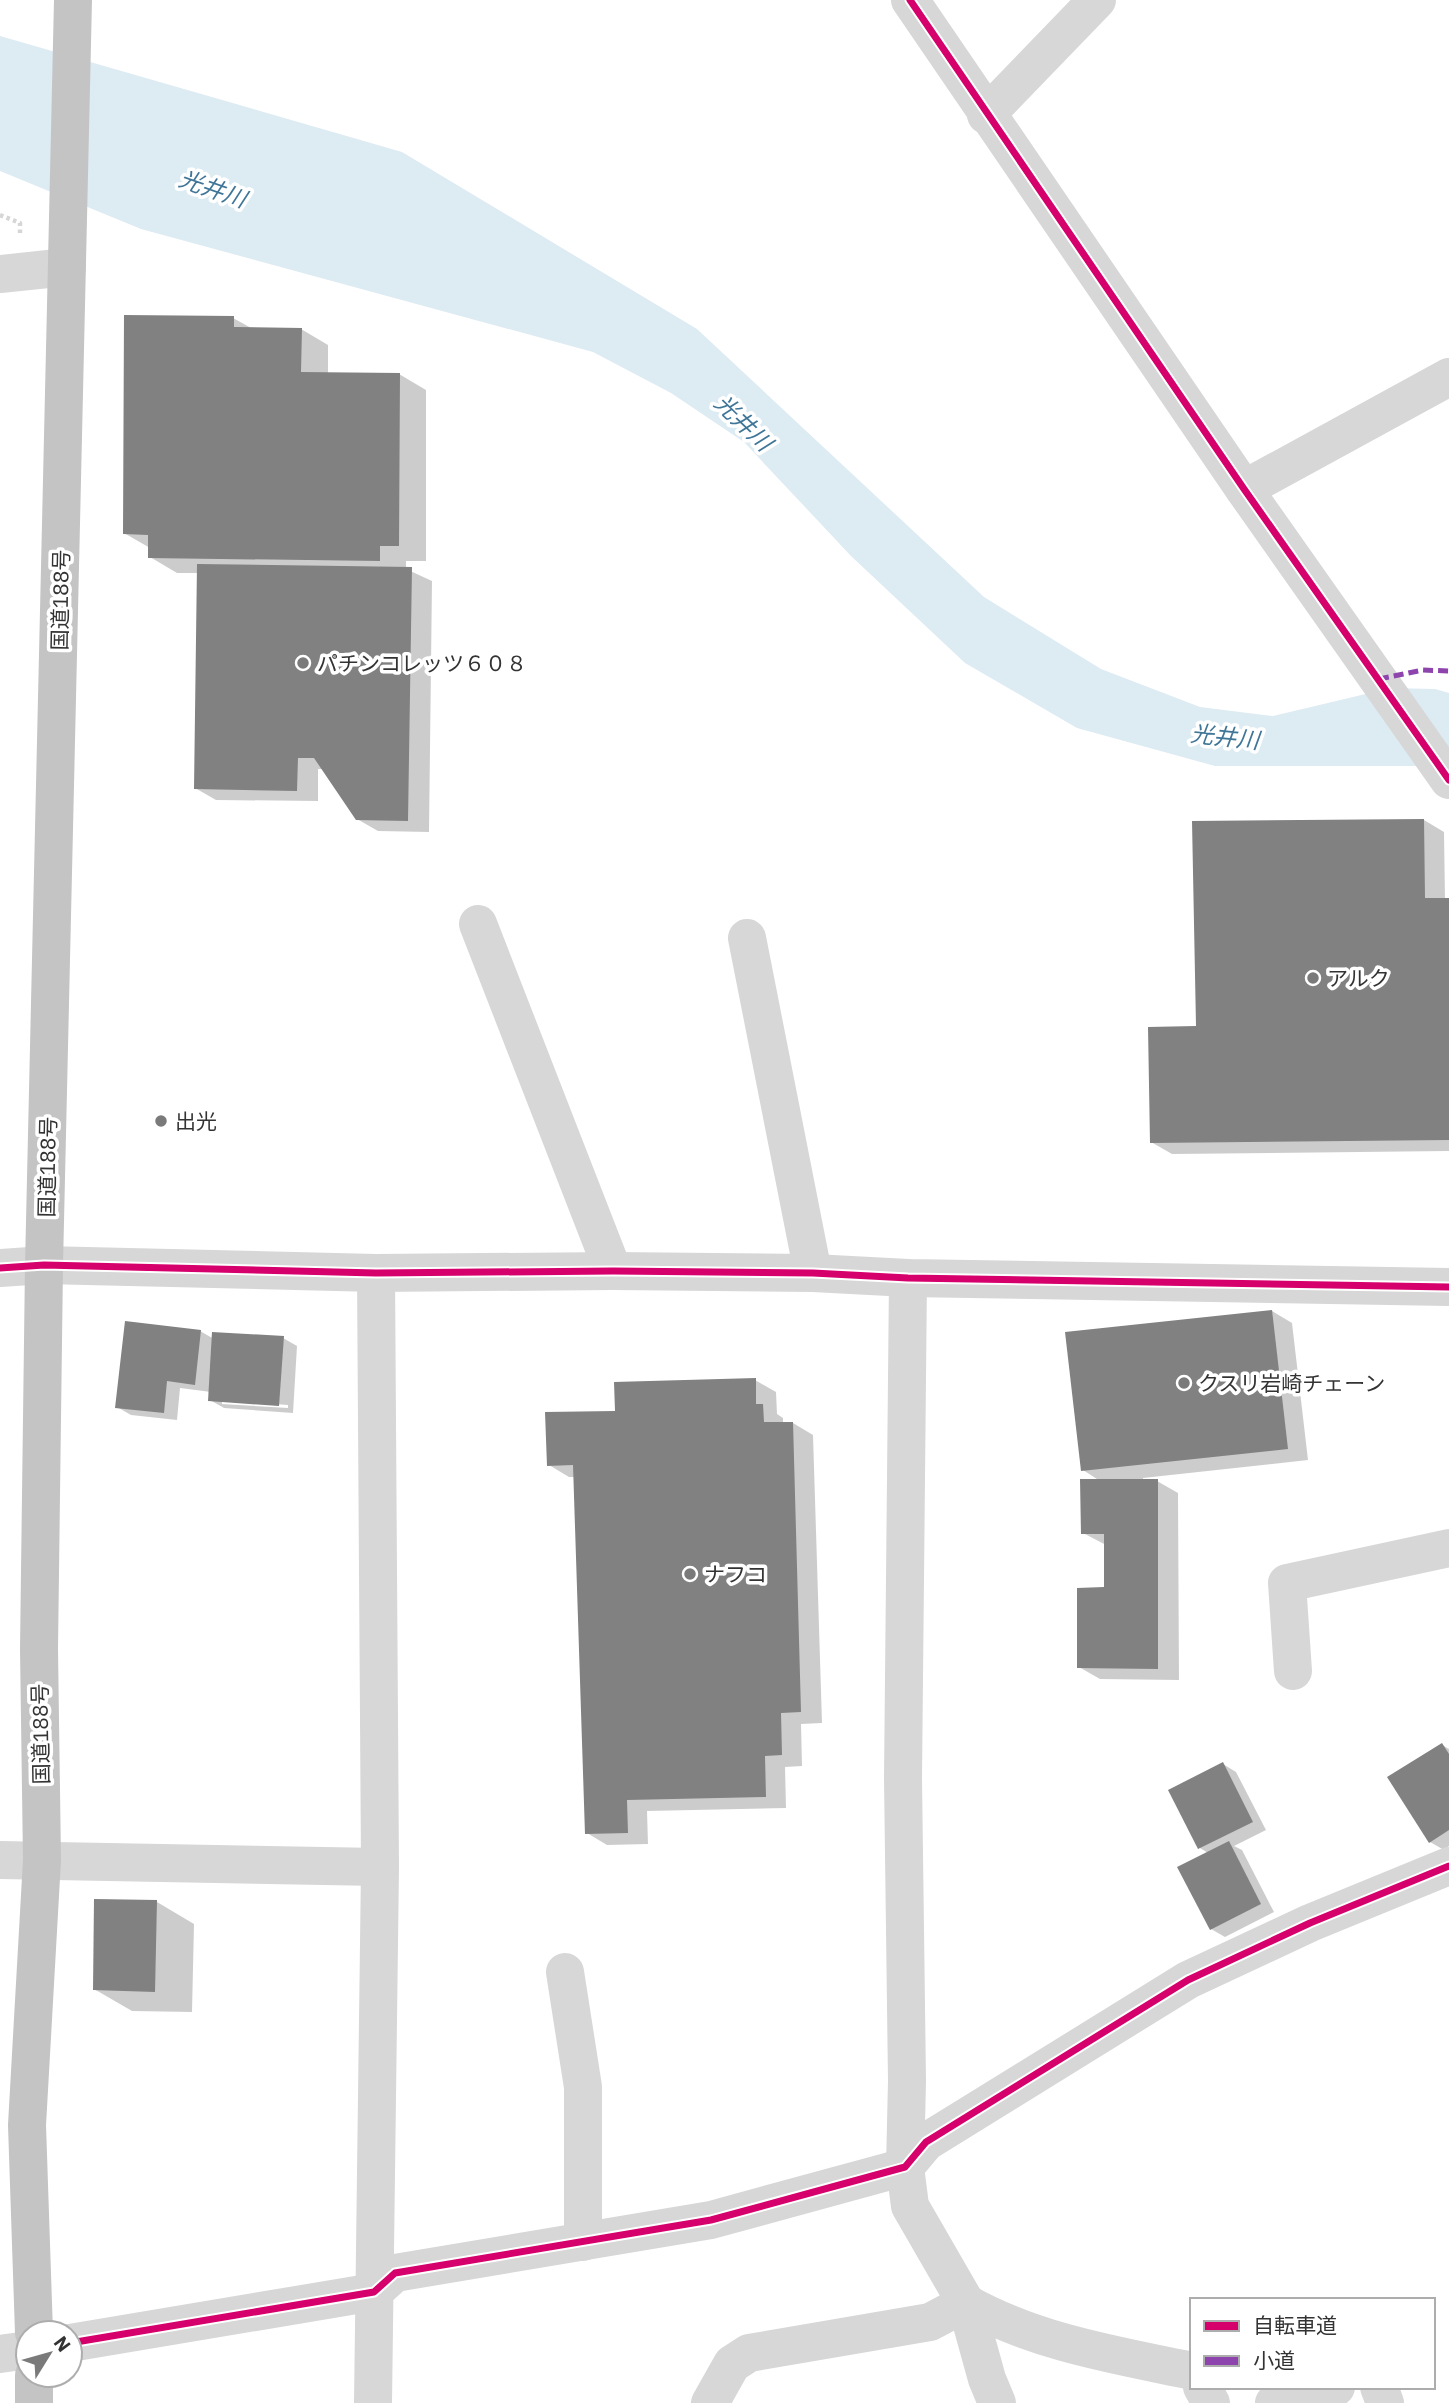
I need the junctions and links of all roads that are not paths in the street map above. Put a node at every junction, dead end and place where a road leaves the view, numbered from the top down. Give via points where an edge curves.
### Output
1 (910, 0) edge
2 (1097, 0) edge
3 (72, 16) edge
4 (986, 115) junction
5 (67, 267) junction
6 (0, 274) edge
7 (1449, 377) edge
8 (1244, 489) junction
9 (1449, 780) edge
10 (478, 924) dead end
11 (747, 938) dead end
12 (44, 1265) junction
13 (0, 1268) edge
14 (613, 1271) junction
15 (376, 1273) junction
16 (813, 1273) junction
17 (908, 1278) junction
18 (1449, 1287) edge
19 (1449, 1548) edge
20 (1293, 1671) dead end
21 (0, 1860) edge
22 (42, 1860) junction
23 (1449, 1866) edge
24 (380, 1867) junction
25 (565, 1972) dead end
26 (905, 2167) junction
27 (583, 2242) junction
28 (374, 2292) junction
29 (966, 2303) junction
30 (34, 2319) edge
31 (84, 2341) edge
32 (1190, 2371) edge
33 (1328, 2389) edge
34 (373, 2403) edge
35 (710, 2403) edge
36 (997, 2403) edge
37 (1274, 2403) edge

1 - 4 street
2 - 4 street
3 - 5 highway, 国道188号
4 - 8 street
5 - 6 street
5 - 12 highway, 国道188号
7 - 8 street
8 - 9 street
10 - 14 street
11 - 16 street
12 - 13 street
12 - 15 street
12 - 22 highway, 国道188号 via 39,1649
14 - 15 street
14 - 16 street
15 - 24 street
16 - 17 street
17 - 18 street
17 - 26 street
19 - 20 street via 1287,1583
21 - 22 street
22 - 24 street
22 - 30 highway, 国道188号 via 27,2125
23 - 26 street via 1188,1980 926,2142
24 - 28 street
25 - 27 street via 583,2087
26 - 27 street via 712,2220
26 - 29 street via 910,2206
27 - 28 street via 395,2273
28 - 31 street
28 - 34 street
29 - 32 street via 995,2319 1076,2346
29 - 35 street via 930,2322 749,2353 732,2364
29 - 36 street
33 - 37 street

